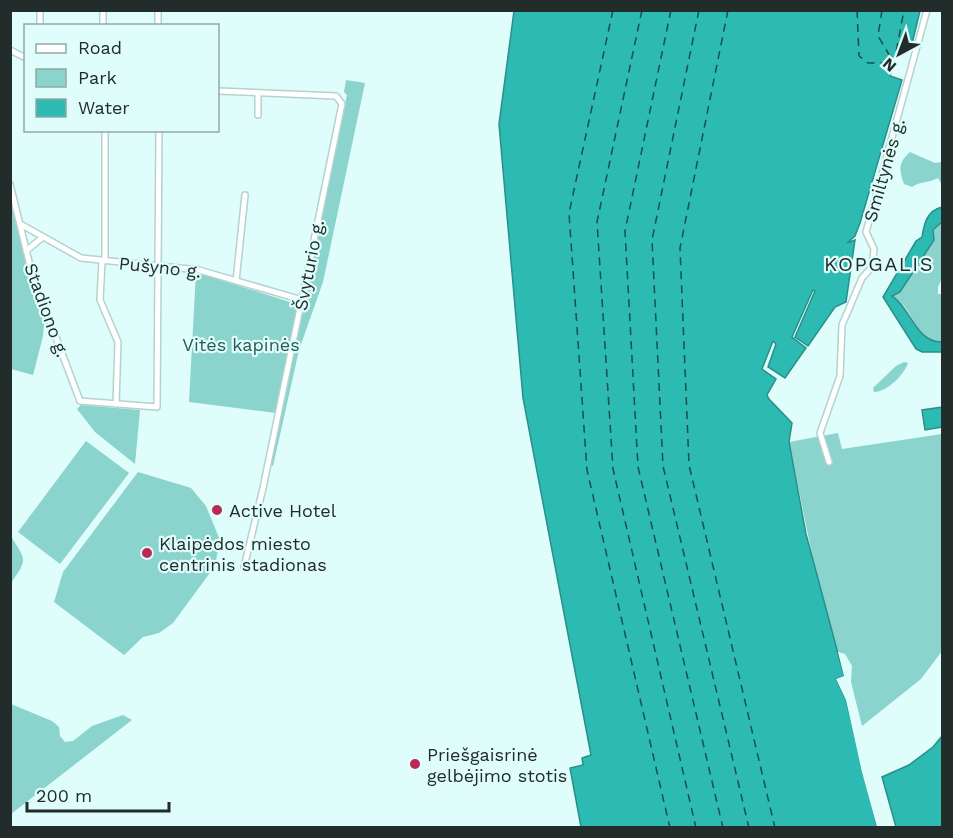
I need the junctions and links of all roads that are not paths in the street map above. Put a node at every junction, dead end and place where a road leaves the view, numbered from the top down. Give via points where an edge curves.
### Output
1 (927, 10) edge
2 (10, 50) edge
3 (24, 57) edge
4 (219, 91) edge
5 (258, 93) junction
6 (258, 115) dead end
7 (105, 132) edge
8 (159, 132) edge
9 (10, 184) edge
10 (245, 195) dead end
11 (22, 225) junction
12 (43, 237) junction
13 (26, 251) junction
14 (103, 261) junction
15 (158, 266) junction
16 (236, 281) junction
17 (302, 300) junction
18 (116, 404) junction
19 (829, 462) dead end
20 (244, 567) dead end

1 - 19 street, Smiltynės g. via 866,232 874,249 872,267 862,278 842,325 840,376 820,433
2 - 3 street
4 - 5 street
5 - 6 street
5 - 17 street, Švyturio g. via 336,96 342,104
7 - 14 street
8 - 15 street
9 - 11 street, Stadiono g.
10 - 16 street
11 - 12 street, Pušyno g.
11 - 13 street, Stadiono g.
12 - 13 street
12 - 14 street, Pušyno g. via 74,256
13 - 18 street, Stadiono g. via 80,401
14 - 15 street, Pušyno g.
14 - 18 street via 100,300 118,342
15 - 16 street, Pušyno g. via 199,270
15 - 18 street, Stadiono g. via 157,407
16 - 17 street, Pušyno g.
17 - 20 street, Švyturio g.

